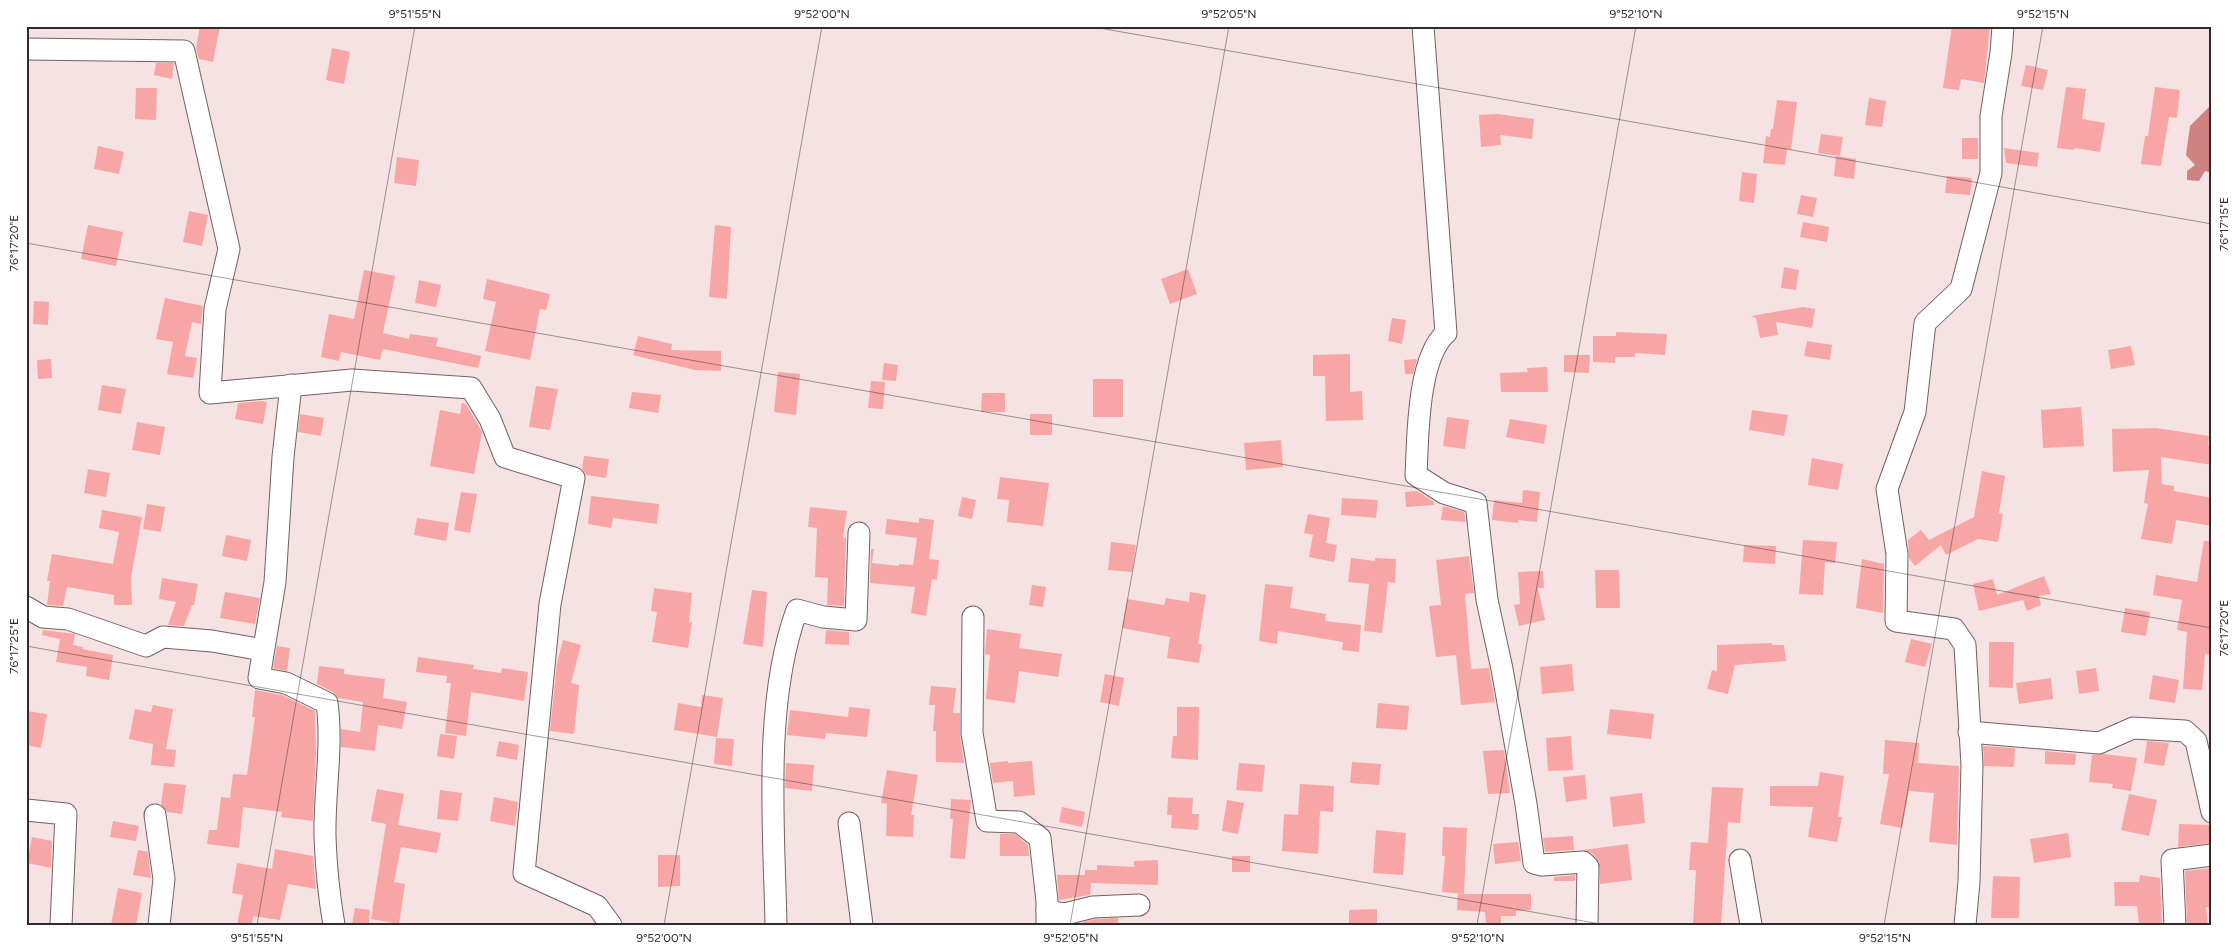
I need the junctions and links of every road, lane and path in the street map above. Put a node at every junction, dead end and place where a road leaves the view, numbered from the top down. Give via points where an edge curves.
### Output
1 (1423, 26) edge
2 (2002, 26) edge
3 (26, 49) edge
4 (291, 385) junction
5 (859, 533) dead end
6 (26, 607) edge
7 (973, 617) dead end
8 (263, 650) junction
9 (1969, 732) junction
10 (26, 810) edge
11 (2212, 812) edge
12 (155, 815) dead end
13 (850, 823) dead end
14 (2212, 856) edge
15 (1740, 860) dead end
16 (1139, 905) dead end
17 (1047, 918) edge
18 (61, 925) edge
19 (159, 925) edge
20 (334, 925) edge
21 (611, 925) edge
22 (776, 925) edge
23 (862, 925) edge
24 (1587, 925) edge
25 (1751, 925) edge
26 (1965, 925) edge
27 (2175, 925) edge

1 - 24 street via 1446,333 1436,343 1421,396 1416,475 1444,493 1476,504 1487,600 1504,679 1534,863 1583,862 1588,867
2 - 9 street via 1991,116 1991,173 1961,289 1924,323 1915,412 1887,489 1897,554 1896,621 1954,629 1965,645
3 - 4 street via 184,51 229,249 215,309 210,393
4 - 8 street via 283,457 276,582
4 - 21 street via 352,380 471,388 490,419 505,457 574,478 550,604 524,874 597,906
5 - 22 street via 856,620 823,617 797,610 787,637 777,692 774,795
6 - 8 street via 43,617 68,619 146,646 164,637
7 - 17 street via 972,733 987,821 1019,822 1040,838
8 - 20 street via 259,678 286,683 327,703 330,723 325,836
9 - 11 street via 2099,743 2133,728 2185,731 2196,741
9 - 26 street via 1971,794
10 - 18 street via 66,814
12 - 19 street via 164,879
13 - 23 street
14 - 27 street via 2172,860
15 - 25 street
16 - 17 street via 1093,907

